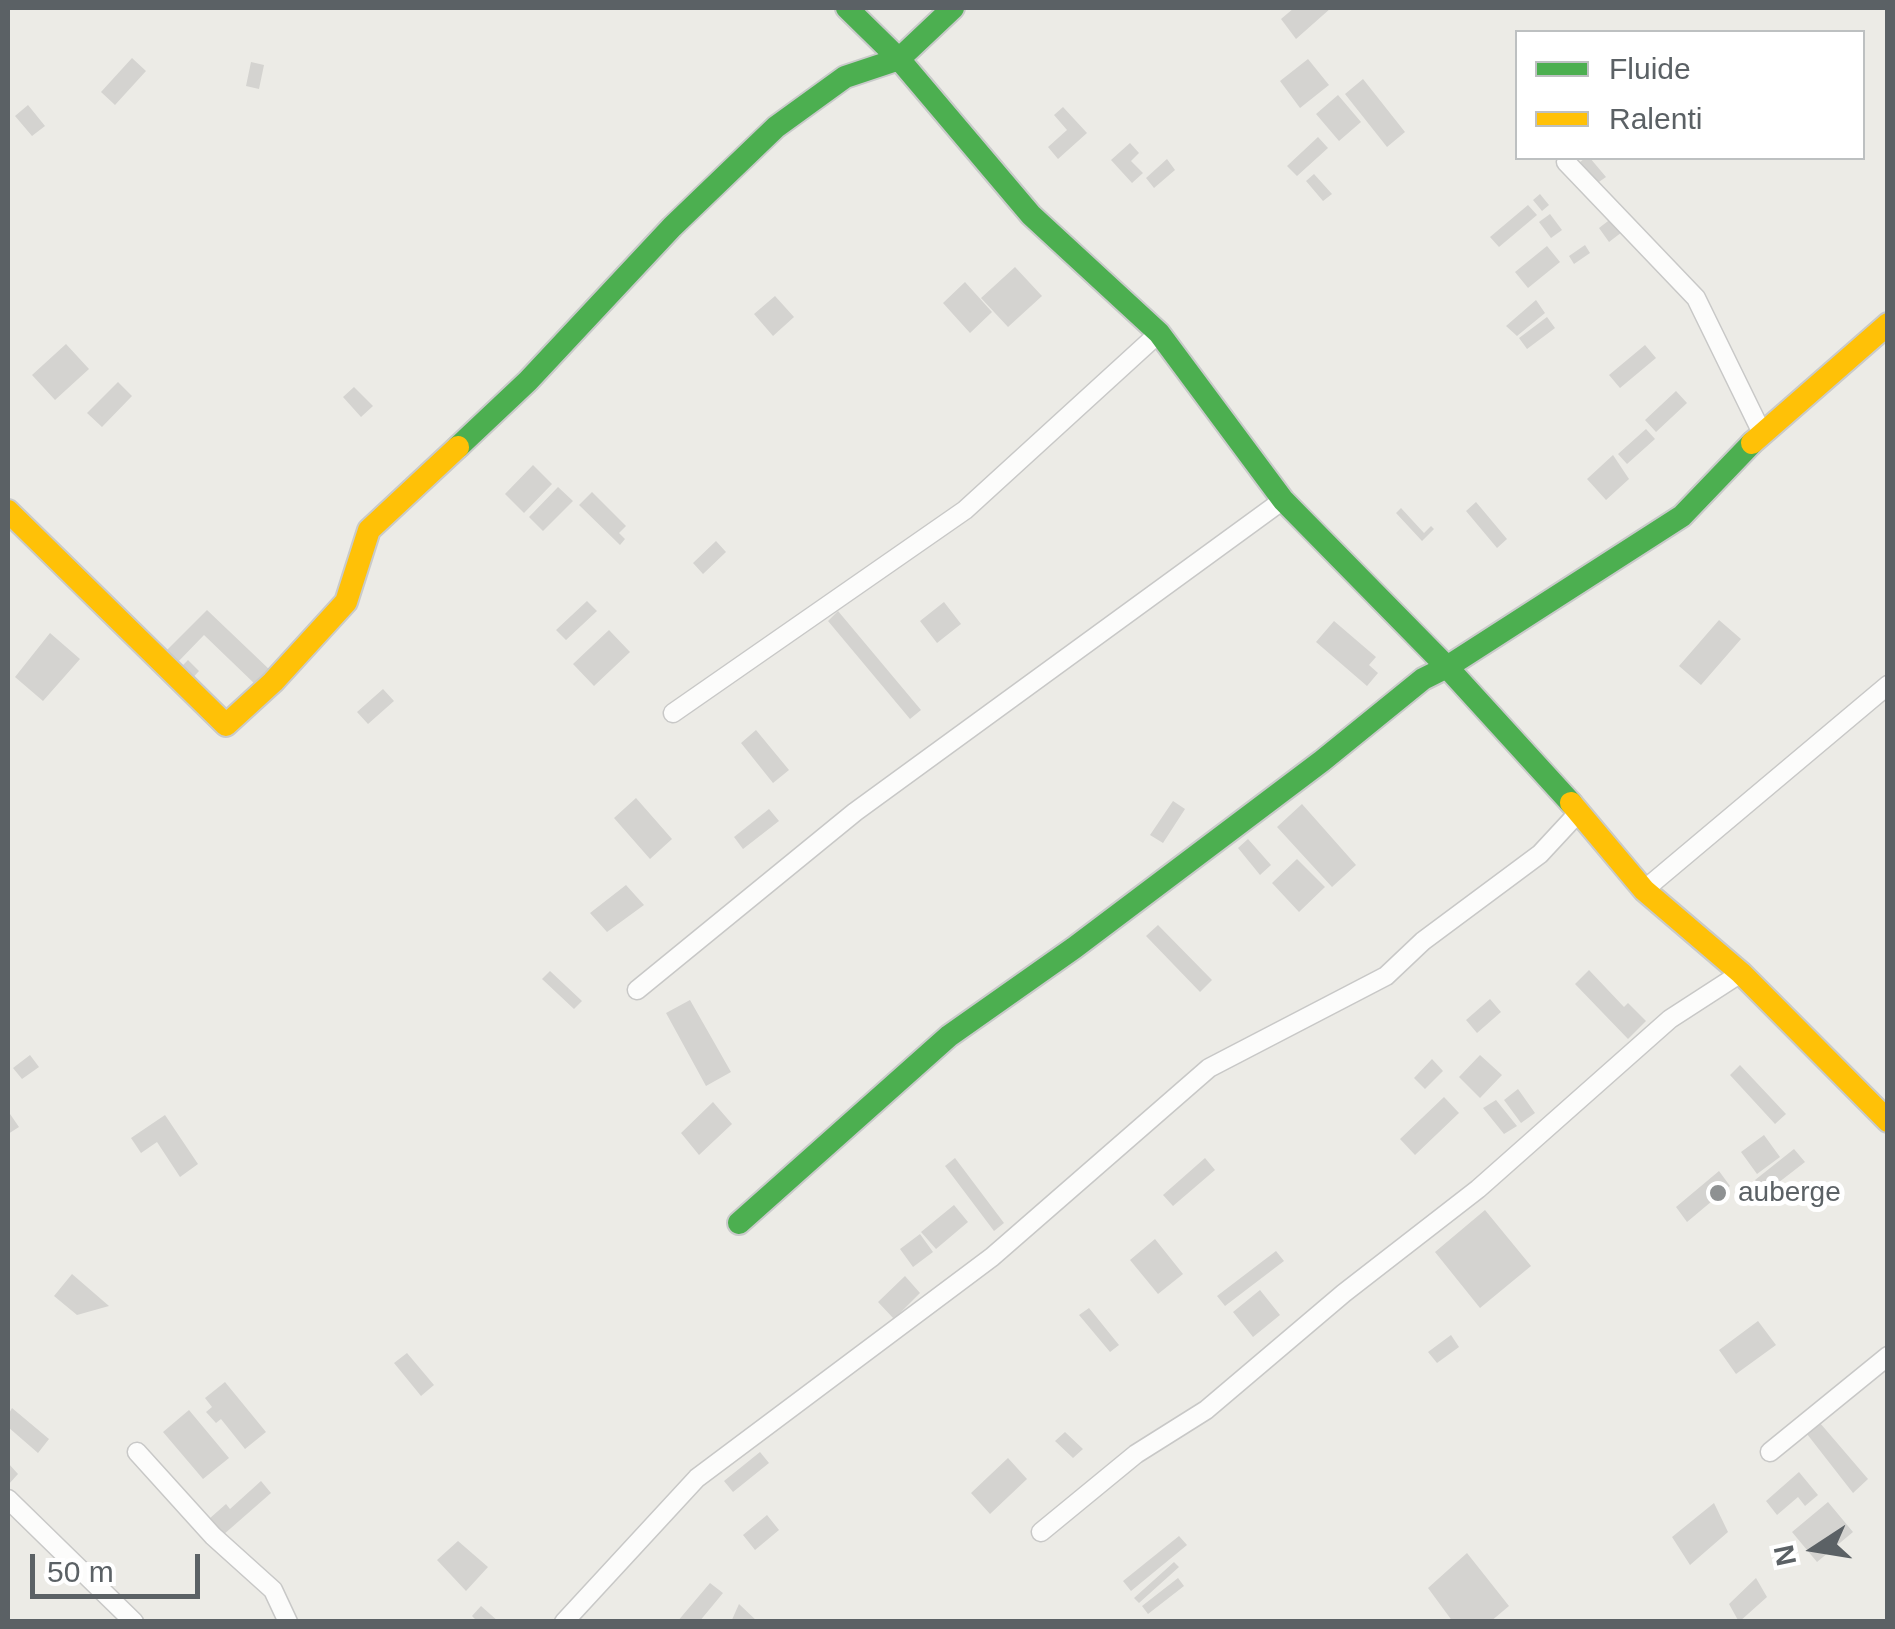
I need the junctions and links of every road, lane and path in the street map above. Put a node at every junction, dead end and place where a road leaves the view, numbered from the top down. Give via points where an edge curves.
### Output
1 (847, 8) edge
2 (953, 8) edge
3 (899, 59) junction
4 (1566, 162) dead end
5 (1888, 324) edge
6 (1159, 332) junction
7 (1762, 432) junction
8 (1283, 500) junction
9 (8, 510) edge
10 (1447, 668) junction
11 (1888, 685) edge
12 (673, 713) dead end
13 (1579, 812) junction
14 (1644, 890) junction
15 (1741, 973) junction
16 (637, 990) dead end
17 (1888, 1121) edge
18 (739, 1223) dead end
19 (1888, 1356) edge
20 (137, 1452) dead end
21 (1770, 1452) dead end
22 (8, 1500) edge
23 (1041, 1532) dead end
24 (134, 1622) edge
25 (288, 1622) edge
26 (564, 1622) edge

1 - 3 street
2 - 3 street
3 - 6 street via 1032,215
3 - 9 street via 845,76 803,107 672,227 528,381 369,530 346,602 226,724
4 - 7 street via 1696,298
5 - 7 street
6 - 8 street
6 - 12 street via 964,510
7 - 10 street via 1682,516
8 - 10 street
8 - 16 street via 855,812
10 - 13 street
10 - 18 street via 1423,679 949,1036
11 - 14 street
13 - 14 street
13 - 26 street via 1540,854 1386,976 1209,1068 992,1257 697,1478
14 - 15 street
15 - 17 street
15 - 23 street via 1670,1019 1478,1189 1206,1410 1136,1454
19 - 21 street
20 - 25 street via 273,1590
22 - 24 street

